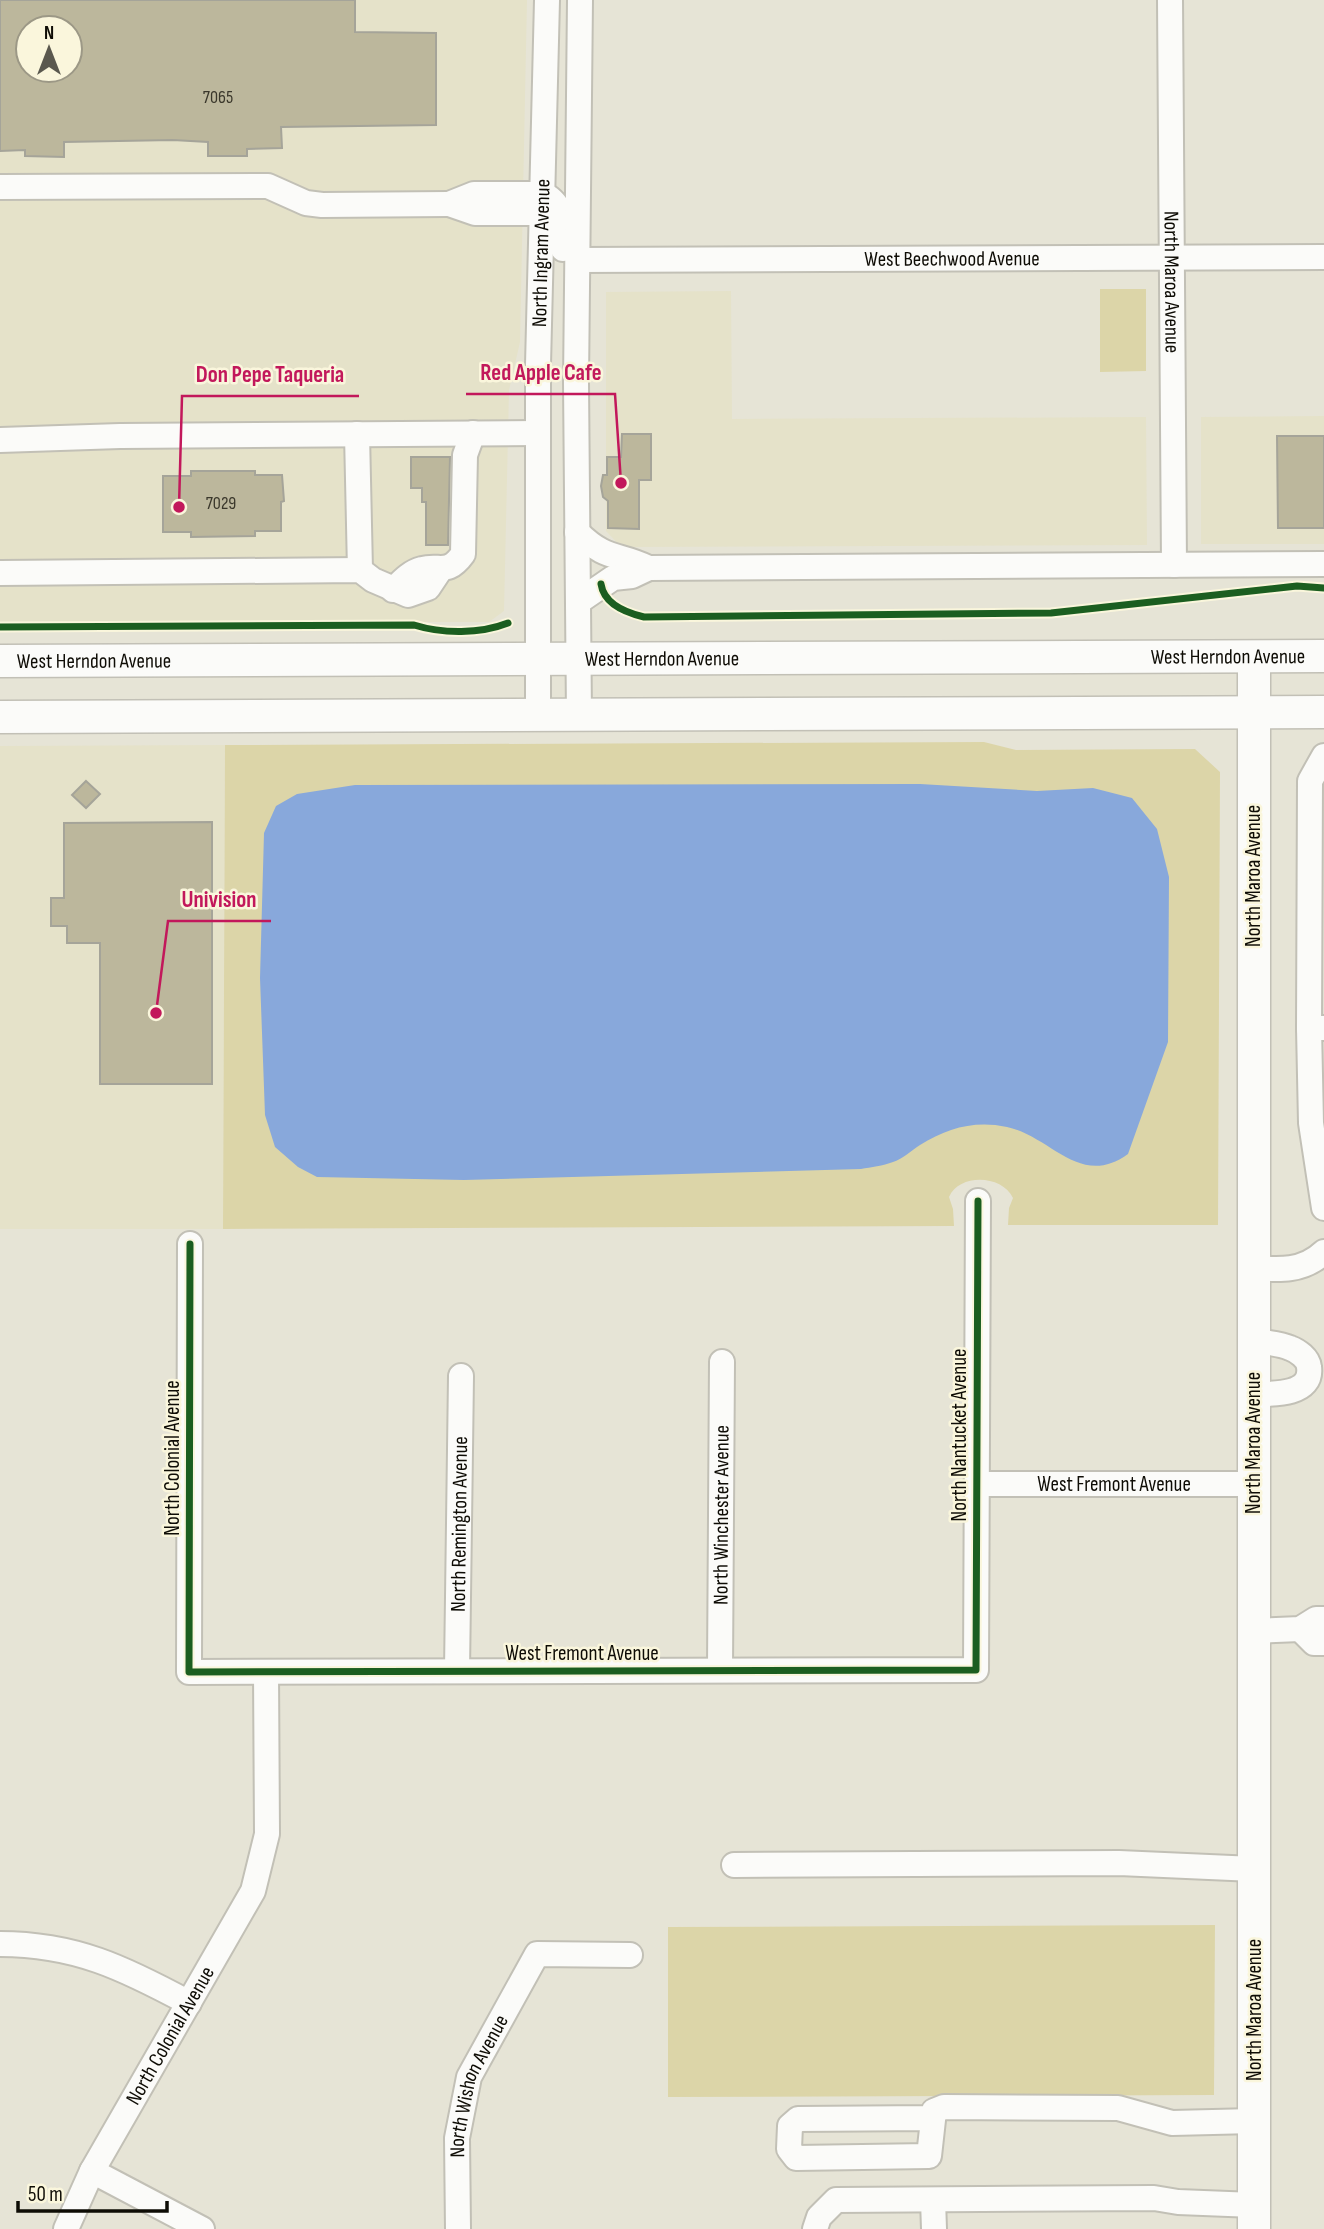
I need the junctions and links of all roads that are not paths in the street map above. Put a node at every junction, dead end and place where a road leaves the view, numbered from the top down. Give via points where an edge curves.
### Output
1 (547, 0) edge
2 (580, 0) edge
3 (1170, 0) edge
4 (0, 187) edge
5 (543, 204) junction
6 (1324, 257) edge
7 (1172, 258) junction
8 (579, 260) junction
9 (576, 383) junction
10 (473, 433) junction
11 (538, 433) junction
12 (357, 434) junction
13 (0, 440) edge
14 (577, 533) junction
15 (1324, 564) edge
16 (1174, 565) junction
17 (649, 568) junction
18 (360, 570) junction
19 (0, 573) edge
20 (578, 602) junction
21 (1324, 656) edge
22 (1254, 657) junction
23 (537, 660) junction
24 (0, 661) edge
25 (577, 661) junction
26 (1324, 712) edge
27 (1253, 713) junction
28 (538, 715) junction
29 (579, 715) junction
30 (0, 718) edge
31 (1324, 757) edge
32 (1317, 1028) edge
33 (978, 1201) dead end
34 (1324, 1208) edge
35 (190, 1244) dead end
36 (1324, 1252) edge
37 (1252, 1268) junction
38 (1252, 1340) junction
39 (722, 1362) dead end
40 (1316, 1370) edge
41 (461, 1376) dead end
42 (1253, 1394) junction
43 (976, 1484) junction
44 (1253, 1484) junction
45 (1324, 1619) edge
46 (1300, 1629) junction
47 (1254, 1630) junction
48 (1324, 1643) edge
49 (720, 1669) junction
50 (976, 1670) joint
51 (457, 1671) junction
52 (189, 1672) joint
53 (266, 1672) junction
54 (734, 1865) dead end
55 (1254, 1869) junction
56 (0, 1944) edge
57 (629, 1955) dead end
58 (189, 2003) junction
59 (931, 2118) junction
60 (1254, 2121) junction
61 (92, 2171) junction
62 (933, 2200) junction
63 (1254, 2217) edge
64 (66, 2229) edge
65 (202, 2229) edge
66 (458, 2229) edge
67 (815, 2229) edge
68 (934, 2229) edge

1 - 5 street, North Ingram Avenue
2 - 8 street, North Ingram Avenue
3 - 7 street, North Maroa Avenue
4 - 5 street via 268,186 322,205 449,204 474,194
5 - 9 street via 553,199 563,220 563,349
5 - 11 street, North Ingram Avenue
6 - 7 street, West Beechwood Avenue
7 - 8 street, West Beechwood Avenue
7 - 16 street, North Maroa Avenue
8 - 9 street, North Ingram Avenue
9 - 14 street, North Ingram Avenue
10 - 11 street
10 - 12 street
10 - 18 street via 465,456 463,554 456,563 440,570 418,594 393,590
11 - 23 street, North Ingram Avenue
12 - 13 street
12 - 18 street
14 - 17 street via 599,552
14 - 20 street, North Ingram Avenue
15 - 16 street
16 - 17 street
17 - 20 street via 613,578
18 - 19 street
20 - 25 street, North Ingram Avenue
21 - 22 main road, West Herndon Avenue
22 - 25 main road, West Herndon Avenue
22 - 27 main road, North Maroa Avenue
23 - 24 main road, West Herndon Avenue
23 - 25 main road, West Herndon Avenue
23 - 28 street, North Ingram Avenue
25 - 29 street, North Ingram Avenue
26 - 27 main road
27 - 29 main road
27 - 37 main road, North Maroa Avenue
28 - 29 main road
28 - 30 main road
31 - 32 street via 1310,781
32 - 34 street via 1311,1123
33 - 43 street, North Nantucket Avenue
35 - 52 street, North Colonial Avenue
36 - 37 street via 1303,1267 1283,1271
37 - 38 main road, North Maroa Avenue
38 - 40 street via 1290,1348
38 - 42 main road, North Maroa Avenue
39 - 49 street, North Winchester Avenue
40 - 42 street via 1289,1392
41 - 51 street, North Remington Avenue
42 - 44 main road, North Maroa Avenue
43 - 44 street, West Fremont Avenue
43 - 50 street, North Nantucket Avenue
44 - 47 main road, North Maroa Avenue
45 - 46 street
46 - 47 street
46 - 48 street via 1314,1643
47 - 55 main road, North Maroa Avenue
49 - 50 street, West Fremont Avenue
49 - 51 street, West Fremont Avenue
51 - 53 street, West Fremont Avenue
52 - 53 street, West Fremont Avenue
53 - 58 street, North Colonial Avenue via 267,1834 262,1863 253,1891
54 - 55 street via 1119,1863
55 - 60 main road, North Maroa Avenue
56 - 58 street via 86,1954
57 - 66 street, North Wishon Avenue via 537,1954 469,2077 457,2138
58 - 61 street, North Colonial Avenue
59 - 59 street via 929,2156 796,2158 789,2149 790,2126 798,2119
59 - 60 street via 934,2110 944,2107 1118,2108 1172,2123
60 - 63 main road, North Maroa Avenue
61 - 64 street, North Colonial Avenue
61 - 65 street
62 - 63 street via 1154,2198
62 - 67 street via 836,2200 819,2217
62 - 68 street

